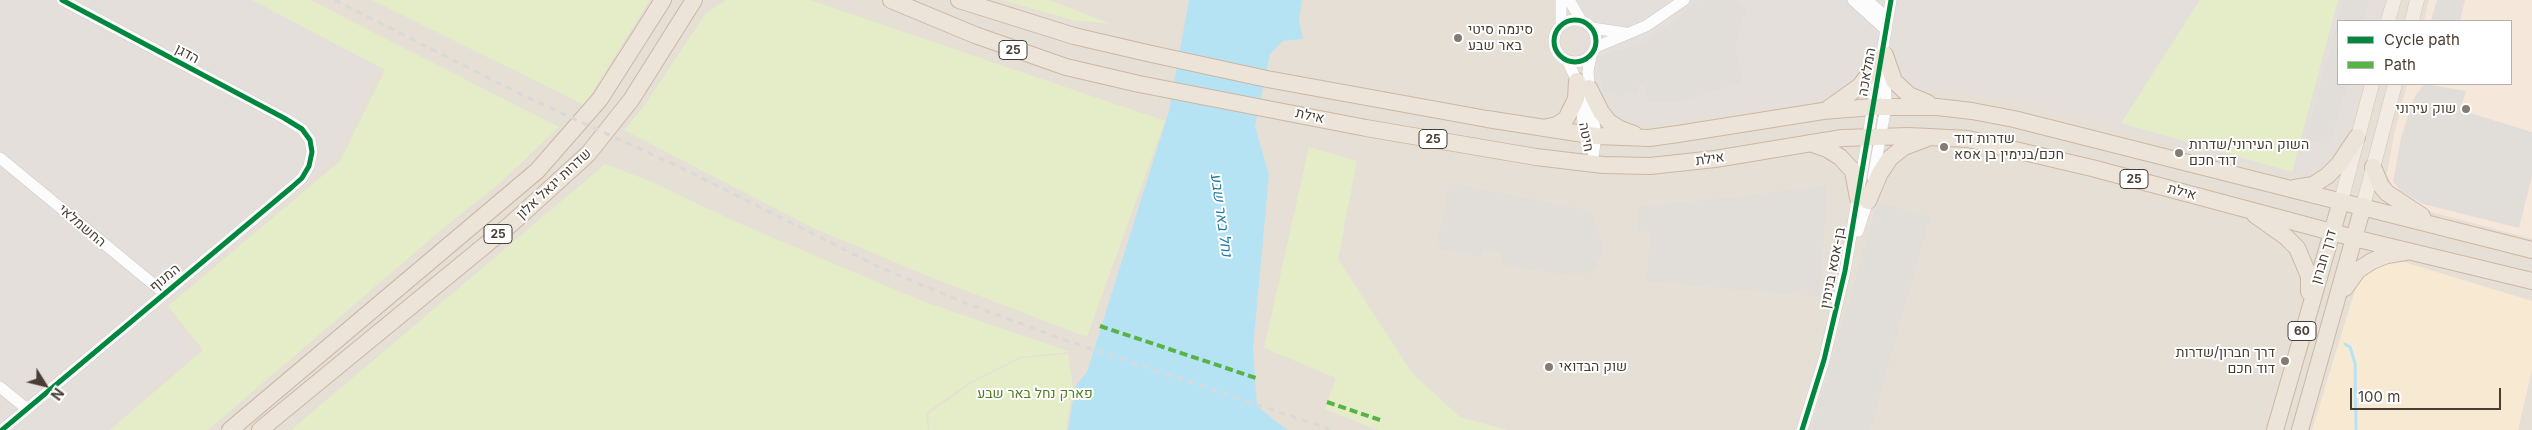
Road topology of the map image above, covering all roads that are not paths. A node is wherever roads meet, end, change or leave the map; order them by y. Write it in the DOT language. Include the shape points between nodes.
graph roads {
  1 [pos="62,0"];
  2 [pos="663,0"];
  3 [pos="694,0"];
  4 [pos="891,0"];
  5 [pos="959,0"];
  6 [pos="1561,0"];
  7 [pos="1570,0"];
  8 [pos="1684,0"];
  9 [pos="1853,0"];
  10 [pos="1866,0"];
  11 [pos="1891,0"];
  12 [pos="2394,0"];
  13 [pos="2418,0"];
  14 [pos="1581,20"];
  15 [pos="2388,20"];
  16 [pos="2412,20"];
  17 [pos="1561,25"];
  18 [pos="1592,28"];
  19 [pos="1627,34"];
  20 [pos="1885,41"];
  21 [pos="1594,52"];
  22 [pos="1568,62"];
  23 [pos="1583,84"];
  24 [pos="2372,85"];
  25 [pos="2395,85"];
  26 [pos="1879,107"];
  27 [pos="1937,107"];
  28 [pos="1823,111"];
  29 [pos="1541,128"];
  30 [pos="302,129"];
  31 [pos="1590,135"];
  32 [pos="1875,136"];
  33 [pos="1934,137"];
  34 [pos="2357,137"];
  35 [pos="1649,138"];
  36 [pos="1808,143"];
  37 [pos="0,158"];
  38 [pos="1592,164"];
  39 [pos="2373,167"];
  40 [pos="2276,186"];
  41 [pos="1863,199"];
  42 [pos="2341,201"];
  43 [pos="2363,206"];
  44 [pos="2247,209"];
  45 [pos="2439,226"];
  46 [pos="2332,232"];
  47 [pos="2354,238"];
  48 [pos="2414,250"];
  49 [pos="2532,250"];
  50 [pos="2532,281"];
  51 [pos="164,293"];
  52 [pos="2337,300"];
  53 [pos="2309,308"];
  54 [pos="0,387"];
  55 [pos="27,409"];
  56 [pos="2,430"];
  57 [pos="230,430"];
  58 [pos="260,430"];
  59 [pos="1802,430"];
  60 [pos="2274,430"];
  61 [pos="2300,430"];
  1 -- 30 [label="street, הדגן"];
  2 -- 57 [label="highway, שדרות יגאל אלון / 25" via="600,100 537,170"];
  3 -- 58 [label="highway, שדרות יגאל אלון / 25" via="631,100 588,154 511,224"];
  4 -- 38 [label="highway, אילת / 25" via="1036,58 1140,84 1366,128"];
  5 -- 29 [label="highway, אילת / 25" via="1065,34 1147,54"];
  6 -- 17 [label="street, חיטה"];
  7 -- 14 [label="street"];
  8 -- 19 [label="street" via="1646,26"];
  9 -- 20 [label="street"];
  10 -- 20 [label="street"];
  11 -- 20 [label="street, המלאכה"];
  12 -- 15 [label="main road"];
  13 -- 16 [label="main road"];
  14 -- 17 [label="street" via="1570,20"];
  14 -- 18 [label="street"];
  17 -- 22 [label="street, חיטה" via="1555,34 1554,46 1559,56"];
  18 -- 19 [label="street"];
  18 -- 21 [label="street, חיטה" via="1596,37"];
  19 -- 21 [label="street"];
  20 -- 26 [label="street, המלאכה"];
  20 -- 27 [label="highway" via="1891,75 1901,88"];
  20 -- 28 [label="highway" via="1871,73 1851,94"];
  21 -- 22 [label="street" via="1583,62"];
  21 -- 23 [label="street, חיטה"];
  22 -- 23 [label="street, חיטה"];
  23 -- 29 [label="highway" via="1566,119"];
  23 -- 31 [label="street, חיטה"];
  23 -- 35 [label="highway" via="1609,122"];
  24 -- 34 [label="main road, דרך חברון"];
  25 -- 39 [label="main road, דרך חברון"];
  26 -- 27 [label="highway, אילת / 25"];
  26 -- 28 [label="highway, אילת / 25"];
  26 -- 32 [label="street, בן-אסא בנימין"];
  27 -- 40 [label="highway, אילת / 25" via="2014,119"];
  28 -- 35 [label="highway, אילת / 25" via="1711,131"];
  29 -- 31 [label="highway, אילת / 25"];
  30 -- 51 [label="street, המנוף" via="310,140 312,152 302,178"];
  31 -- 35 [label="highway, אילת / 25"];
  31 -- 38 [label="street, חיטה"];
  32 -- 33 [label="highway, אילת / 25"];
  32 -- 36 [label="highway, אילת / 25"];
  32 -- 41 [label="street, בן-אסא בנימין"];
  33 -- 41 [label="highway" via="1917,141 1890,158"];
  33 -- 44 [label="highway, אילת / 25" via="1968,139 2008,147"];
  34 -- 40 [label="highway" via="2340,164 2313,185 2296,188"];
  34 -- 42 [label="main road, דרך חברון"];
  36 -- 38 [label="highway, אילת / 25" via="1650,166"];
  36 -- 41 [label="highway" via="1840,157 1853,171"];
  37 -- 51 [label="street, החשמלאי"];
  39 -- 43 [label="main road, דרך חברון"];
  39 -- 45 [label="highway" via="2387,193"];
  40 -- 42 [label="highway, אילת / 25"];
  41 -- 59 [label="street, בן-אסא בנימין" via="1824,360"];
  42 -- 43 [label="highway, אילת / 25"];
  42 -- 46 [label="highway, דרך חברון / 60"];
  43 -- 45 [label="highway, אילת / 25"];
  43 -- 47 [label="highway, דרך חברון / 60"];
  44 -- 46 [label="highway, אילת / 25"];
  44 -- 53 [label="highway" via="2297,248 2309,276"];
  45 -- 49 [label="highway, אילת / 25"];
  46 -- 47 [label="highway, אילת / 25"];
  46 -- 53 [label="highway, דרך חברון / 60"];
  47 -- 48 [label="highway, אילת / 25"];
  47 -- 52 [label="highway, דרך חברון / 60"];
  48 -- 50 [label="highway, אילת / 25"];
  48 -- 52 [label="highway" via="2388,254 2372,261 2350,280"];
  51 -- 55 [label="street, המנוף"];
  52 -- 61 [label="highway, דרך חברון / 60"];
  53 -- 60 [label="highway, דרך חברון / 60"];
  54 -- 55 [label="street"];
  55 -- 56 [label="street, המנוף"];
}
